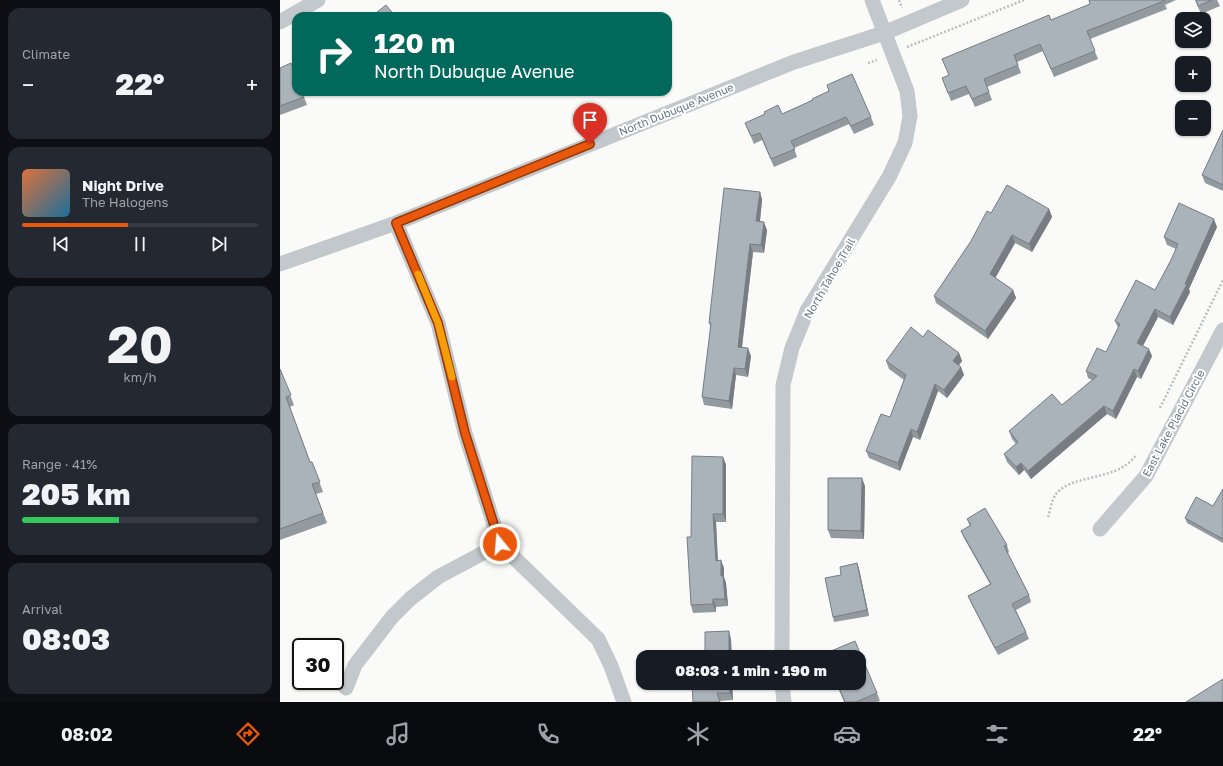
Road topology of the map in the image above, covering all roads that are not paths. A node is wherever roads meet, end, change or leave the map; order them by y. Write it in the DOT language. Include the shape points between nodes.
graph roads {
  1 [pos="318,0"];
  2 [pos="872,0"];
  3 [pos="962,0"];
  4 [pos="297,12"];
  5 [pos="292,15"];
  6 [pos="280,22"];
  7 [pos="884,33"];
  8 [pos="396,223"];
  9 [pos="280,264"];
  10 [pos="1222,334"];
  11 [pos="1100,529"];
  12 [pos="500,544"];
  13 [pos="782,650"];
  14 [pos="346,688"];
  15 [pos="783,690"];
  16 [pos="624,702"];
  17 [pos="784,702"];
  1 -- 4 [label="street"];
  2 -- 7 [label="street, North Tahoe Trail"];
  3 -- 7 [label="street, North Dubuque Avenue"];
  5 -- 6 [label="street"];
  7 -- 8 [label="street, North Dubuque Avenue" via="794,62"];
  7 -- 13 [label="street, North Tahoe Trail" via="907,91 910,116 905,143 889,177 807,311 792,348 783,385"];
  8 -- 9 [label="street, North Dubuque Avenue"];
  8 -- 12 [label="street" via="438,323 465,433"];
  10 -- 11 [label="street, East Lake Placid Circle" via="1146,476"];
  12 -- 14 [label="street" via="438,577 410,599 392,617 355,665"];
  12 -- 16 [label="street" via="598,638"];
  15 -- 17 [label="street"];
}
